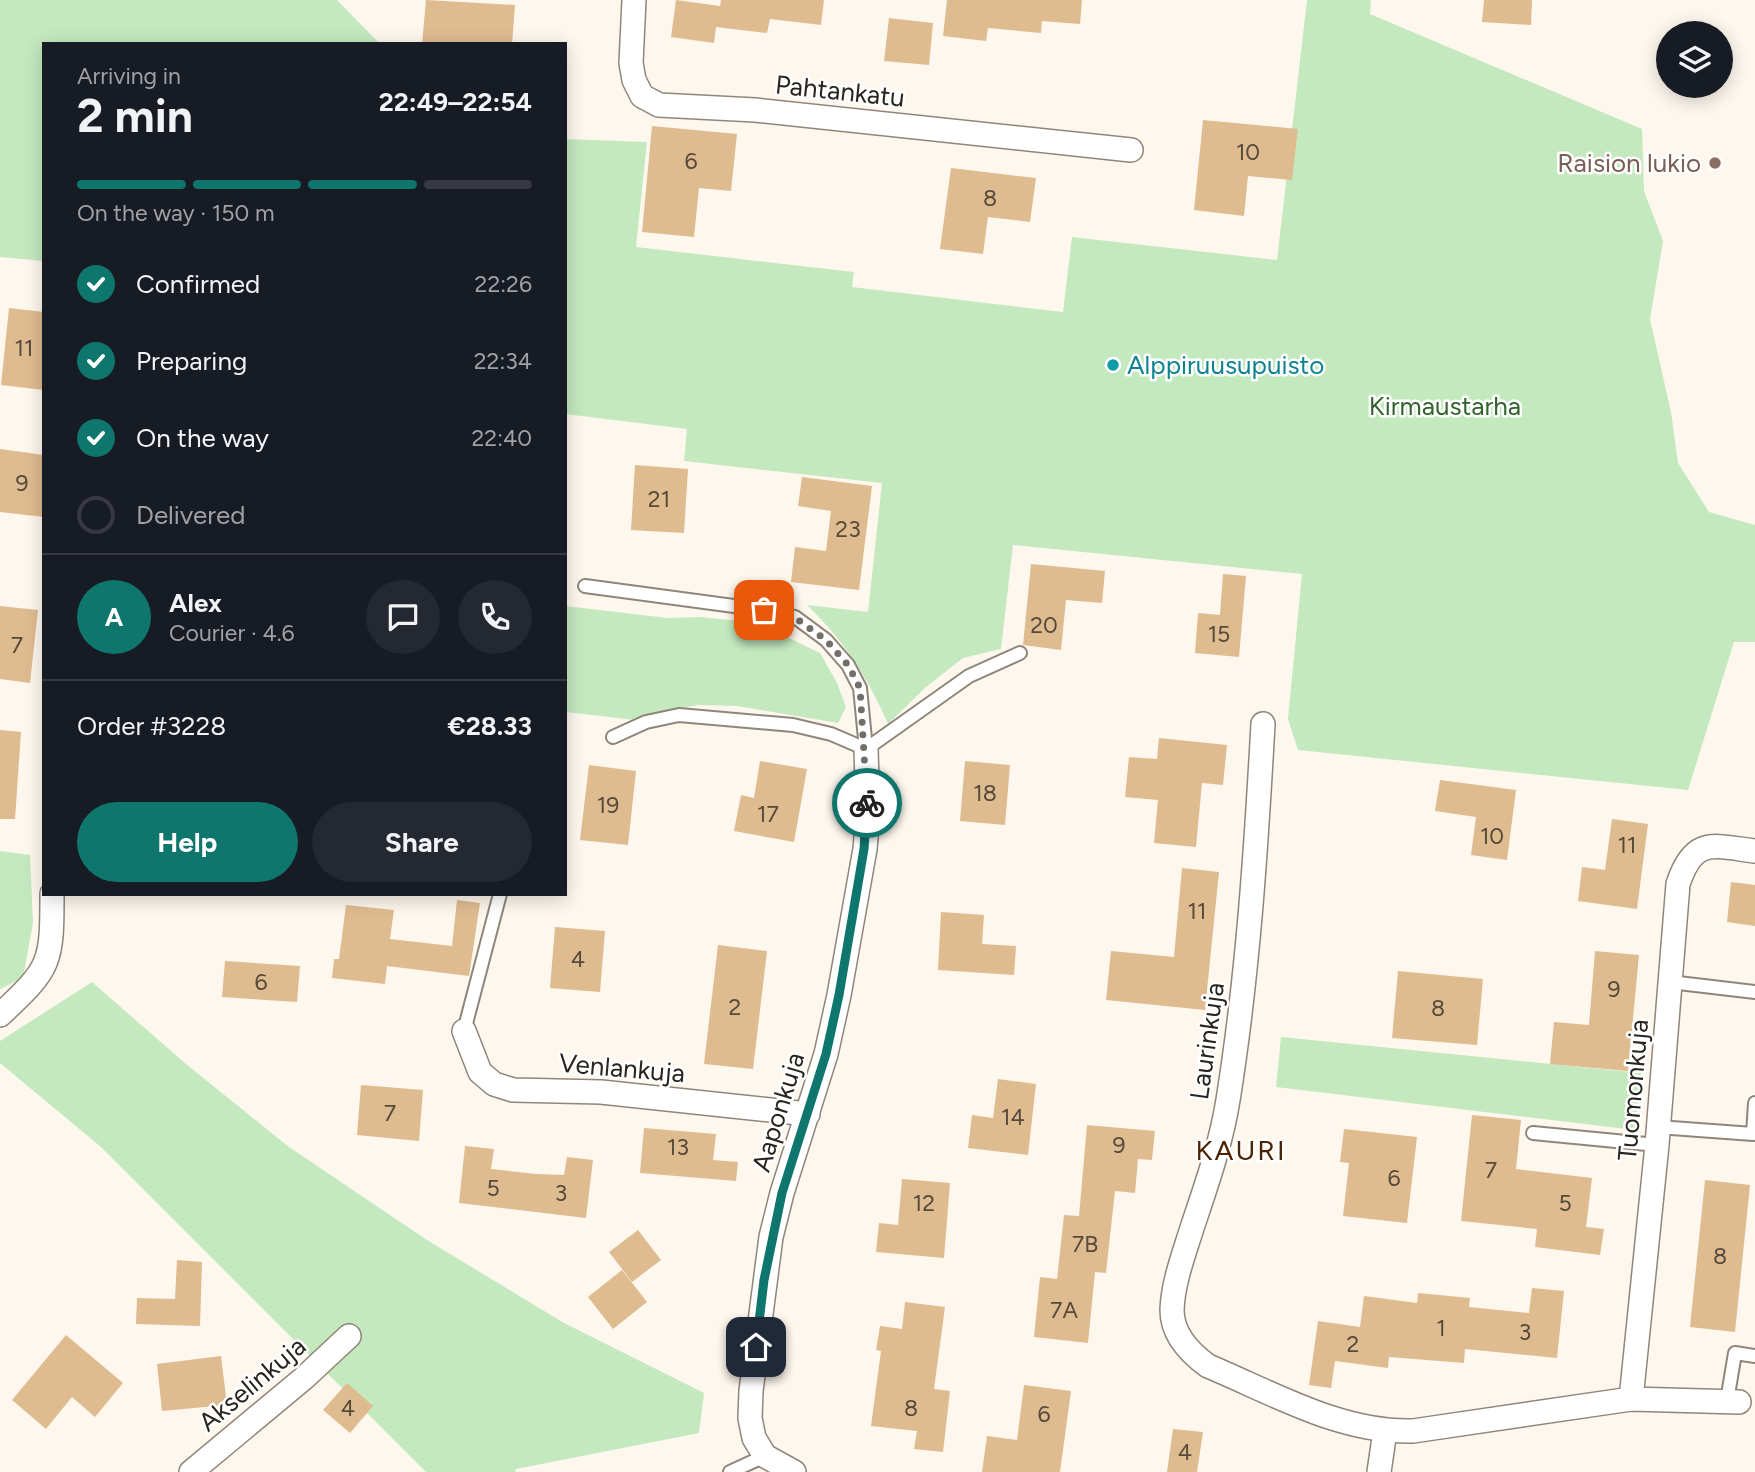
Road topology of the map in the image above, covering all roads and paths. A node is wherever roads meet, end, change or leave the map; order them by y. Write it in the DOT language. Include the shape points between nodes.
graph roads {
  1 [pos="634,0"];
  2 [pos="1131,150"];
  3 [pos="585,586"];
  4 [pos="1020,653"];
  5 [pos="1263,724"];
  6 [pos="613,737"];
  7 [pos="866,749"];
  8 [pos="1755,851"];
  9 [pos="52,896"];
  10 [pos="499,896"];
  11 [pos="1670,982"];
  12 [pos="1755,992"];
  13 [pos="0,1015"];
  14 [pos="464,1031"];
  15 [pos="1755,1103"];
  16 [pos="808,1114"];
  17 [pos="1533,1133"];
  18 [pos="1658,1136"];
  19 [pos="349,1336"];
  20 [pos="1755,1356"];
  21 [pos="1631,1399"];
  22 [pos="1733,1402"];
  23 [pos="1385,1432"];
  24 [pos="765,1456"];
  25 [pos="191,1472"];
  26 [pos="730,1472"];
  27 [pos="793,1472"];
  28 [pos="1379,1472"];
  1 -- 2 [label="street, Pahtankatu" via="634,80 642,96 659,105 755,110"];
  3 -- 7 [label="lane" via="794,617 826,640 848,665 860,688"];
  4 -- 7 [label="lane" via="970,676"];
  5 -- 23 [label="street, Laurinkuja" via="1255,864 1228,1100 1183,1257 1172,1313 1179,1336 1208,1366 1332,1418"];
  6 -- 7 [label="lane" via="646,722 679,715 793,726 831,734"];
  7 -- 16 [label="street, Aaponkuja" via="864,849 839,995"];
  8 -- 11 [label="street, Tuomonkuja" via="1713,846 1689,857 1678,884"];
  9 -- 13 [label="street" via="48,961 28,989"];
  10 -- 14 [label="lane"];
  11 -- 12 [label="lane"];
  11 -- 18 [label="street, Tuomonkuja"];
  14 -- 16 [label="street, Venlankuja" via="480,1072 513,1090 601,1092"];
  15 -- 18 [label="lane" via="1753,1134"];
  16 -- 24 [label="street, Aaponkuja" via="782,1193 764,1280 750,1418 754,1438"];
  17 -- 18 [label="lane"];
  18 -- 21 [label="street, Tuomonkuja"];
  19 -- 25 [label="street, Akselinkuja"];
  20 -- 22 [label="lane" via="1735,1353"];
  21 -- 22 [label="street, Laurinkuja"];
  21 -- 23 [label="street, Laurinkuja"];
  23 -- 28 [label="street"];
  24 -- 26 [label="lane"];
  24 -- 27 [label="street"];
}
